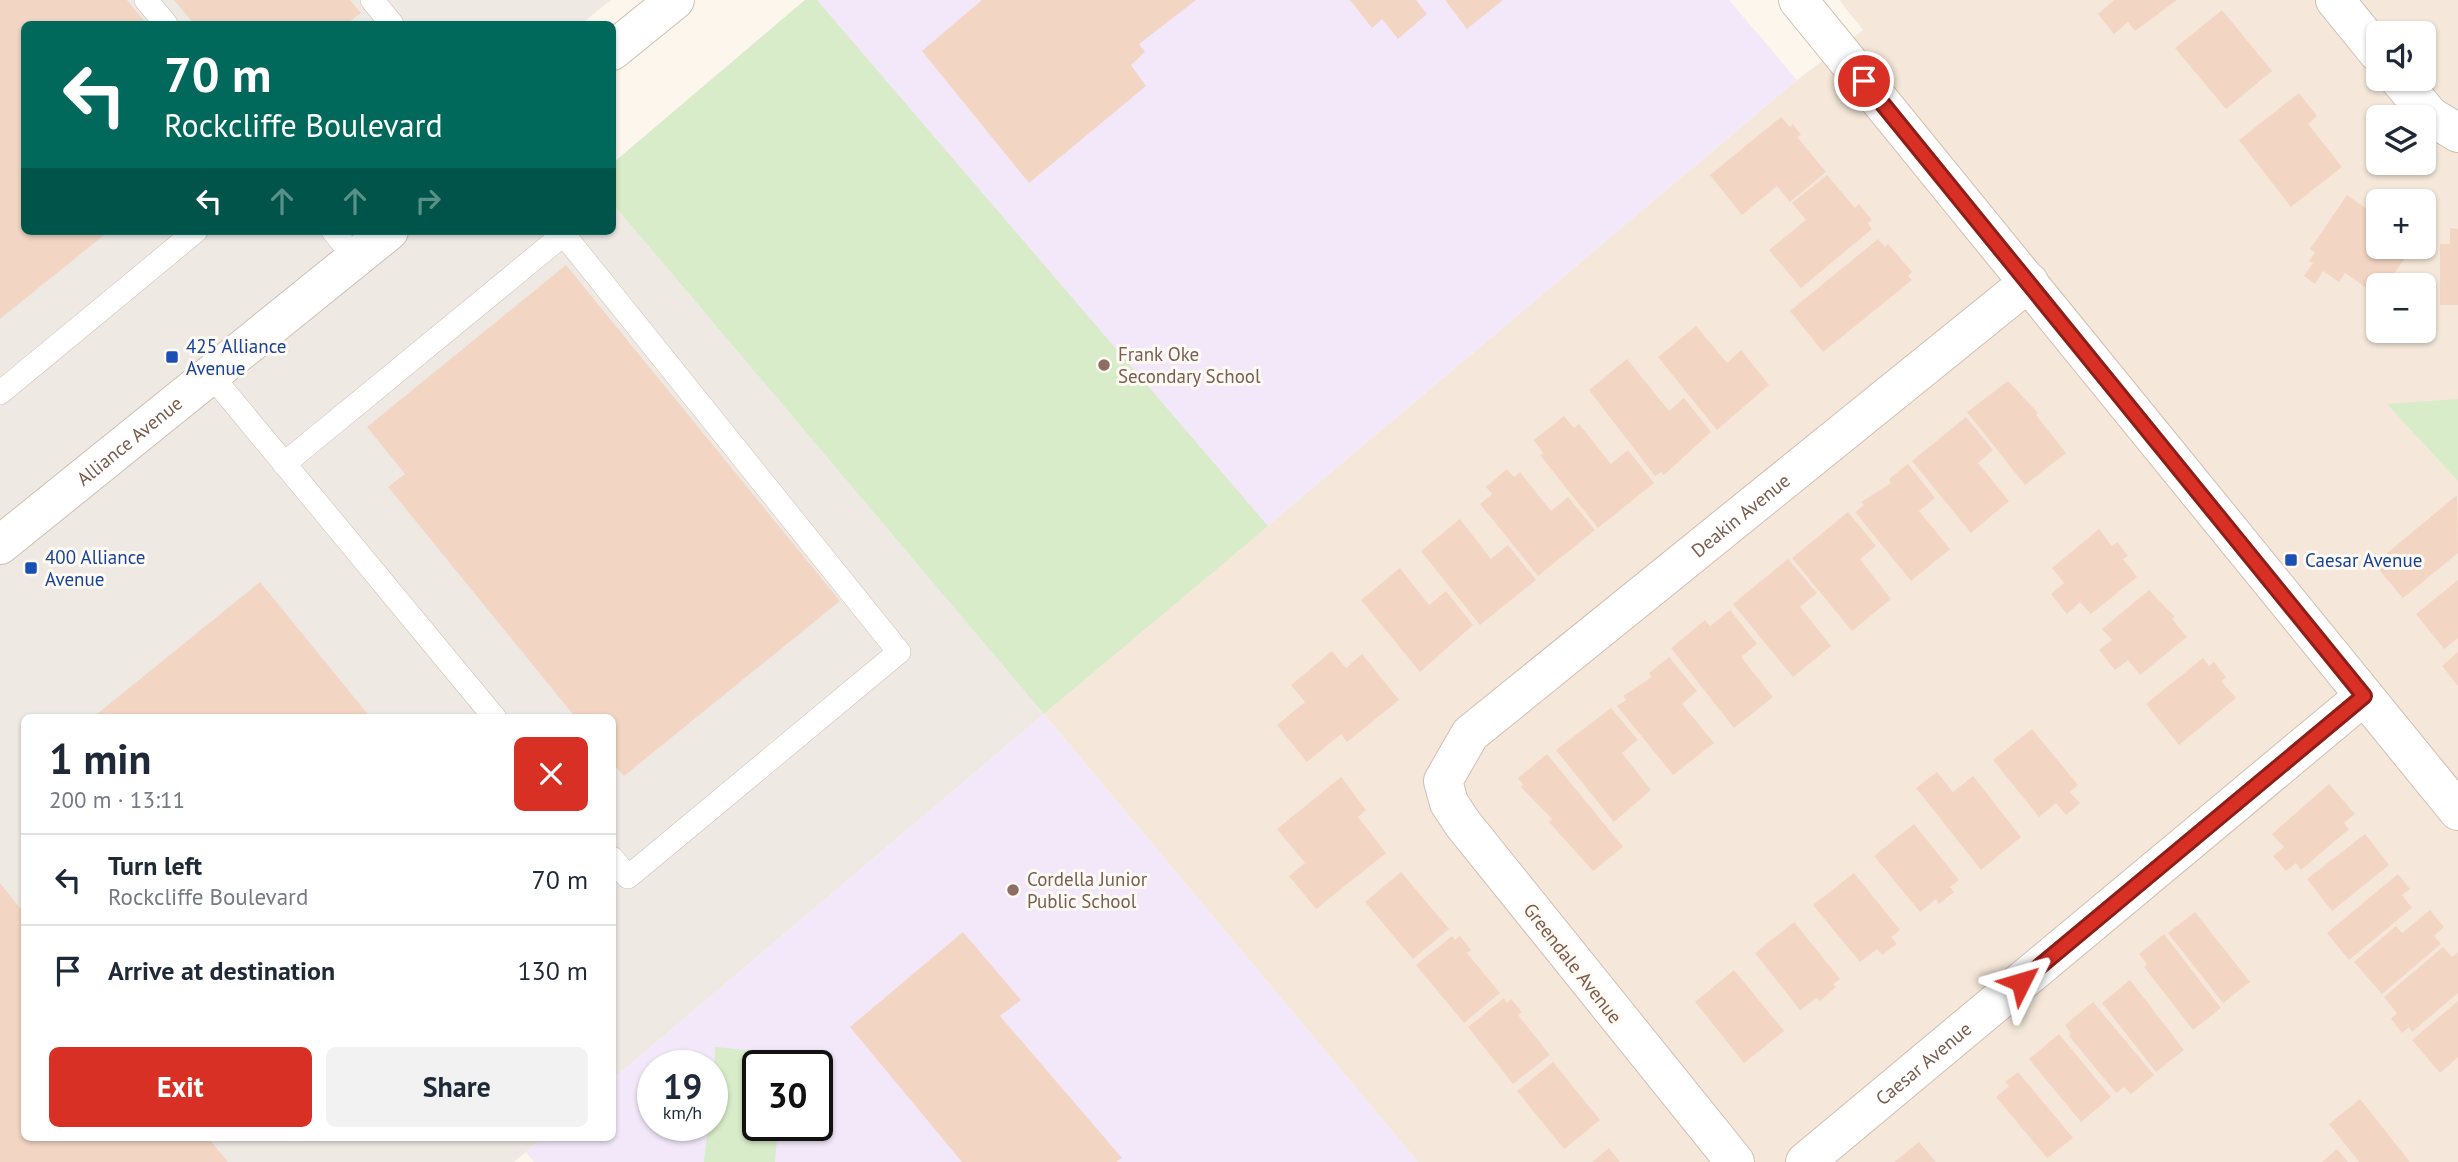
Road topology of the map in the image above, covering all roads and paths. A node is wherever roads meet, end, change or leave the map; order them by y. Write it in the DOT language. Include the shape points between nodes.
graph roads {
  1 [pos="146,0"];
  2 [pos="372,0"];
  3 [pos="675,0"];
  4 [pos="1798,0"];
  5 [pos="2335,0"];
  6 [pos="164,21"];
  7 [pos="390,21"];
  8 [pos="2366,38"];
  9 [pos="616,48"];
  10 [pos="2409,91"];
  11 [pos="2458,133"];
  12 [pos="191,235"];
  13 [pos="376,235"];
  14 [pos="558,235"];
  15 [pos="564,235"];
  16 [pos="344,245"];
  17 [pos="2029,282"];
  18 [pos="211,375"];
  19 [pos="0,393"];
  20 [pos="284,464"];
  21 [pos="0,545"];
  22 [pos="2364,696"];
  23 [pos="492,714"];
  24 [pos="1456,752"];
  25 [pos="2458,811"];
  26 [pos="616,863"];
  27 [pos="1735,1162"];
  28 [pos="1805,1162"];
  1 -- 6 [label="lane"];
  2 -- 7 [label="lane"];
  3 -- 9 [label="street"];
  4 -- 17 [label="street"];
  5 -- 8 [label="street"];
  10 -- 11 [label="street" via="2430,116"];
  12 -- 19 [label="lane"];
  13 -- 16 [label="street, Alliance Avenue"];
  14 -- 20 [label="lane"];
  15 -- 26 [label="lane" via="899,652 628,877"];
  16 -- 18 [label="street, Alliance Avenue"];
  17 -- 22 [label="street"];
  17 -- 24 [label="street, Deakin Avenue" via="1470,734"];
  18 -- 20 [label="lane"];
  18 -- 21 [label="street, Alliance Avenue"];
  20 -- 23 [label="lane"];
  22 -- 25 [label="street"];
  22 -- 28 [label="street, Caesar Avenue"];
  24 -- 27 [label="street, Greendale Avenue" via="1443,781 1449,803"];
}
